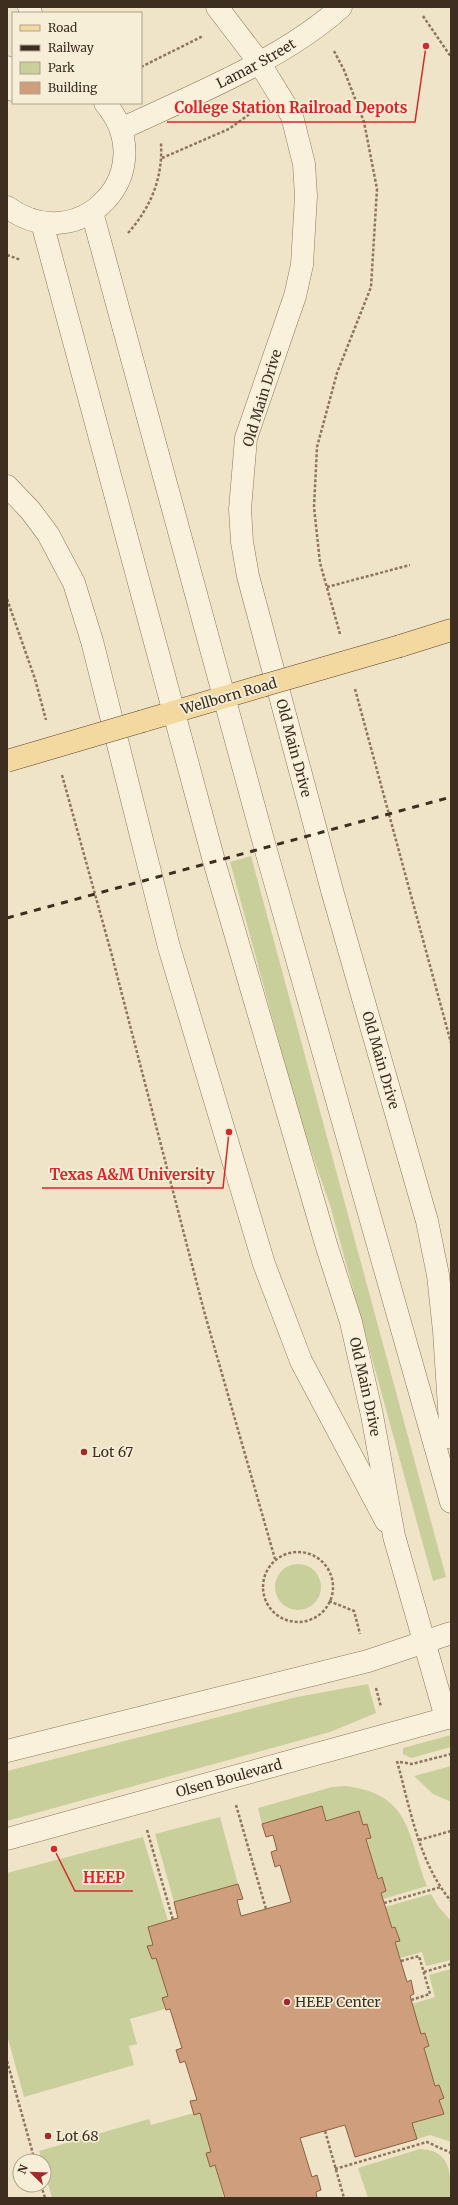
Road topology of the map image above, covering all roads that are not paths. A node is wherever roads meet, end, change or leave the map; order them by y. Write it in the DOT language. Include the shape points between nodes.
graph roads {
  1 [pos="217,7"];
  2 [pos="341,7"];
  3 [pos="259,62"];
  4 [pos="7,66"];
  5 [pos="12,86"];
  6 [pos="106,104"];
  7 [pos="121,129"];
  8 [pos="7,207"];
  9 [pos="92,212"];
  10 [pos="42,223"];
  11 [pos="7,486"];
  12 [pos="451,630"];
  13 [pos="226,696"];
  14 [pos="175,712"];
  15 [pos="7,761"];
  16 [pos="451,1438"];
  17 [pos="451,1502"];
  18 [pos="394,1536"];
  19 [pos="451,1633"];
  20 [pos="424,1642"];
  21 [pos="449,1717"];
  22 [pos="7,1751"];
  23 [pos="7,1839"];
  1 -- 3 [label="street, Old Main Drive"];
  2 -- 3 [label="street, Lamar Street" via="316,28"];
  3 -- 7 [label="street, Lamar Street"];
  3 -- 16 [label="street, Old Main Drive" via="292,116 299,140 306,196 305,237 295,296 246,438 240,509 242,542 258,614 333,894 427,1221 438,1275"];
  4 -- 5 [label="street"];
  6 -- 7 [label="street" via="114,113"];
  7 -- 9 [label="street" via="124,163 119,180 110,195"];
  8 -- 10 [label="street" via="19,215"];
  9 -- 10 [label="street" via="68,222"];
  9 -- 13 [label="street"];
  10 -- 14 [label="street, Old Main Drive"];
  11 -- 18 [label="street, Old Main Drive" via="48,534 74,583 92,641 168,947 276,1298 316,1394"];
  12 -- 13 [label="main road, Wellborn Road, bridge"];
  13 -- 14 [label="main road, Wellborn Road"];
  13 -- 17 [label="street" via="265,847"];
  14 -- 15 [label="main road, Wellborn Road, bridge"];
  14 -- 18 [label="street, Old Main Drive" via="218,876 351,1322 372,1415"];
  18 -- 20 [label="street, Old Main Drive"];
  19 -- 20 [label="street"];
  20 -- 21 [label="street, Old Main Drive"];
  20 -- 22 [label="street" via="368,1660"];
  21 -- 23 [label="street, Olsen Boulevard"];
}
